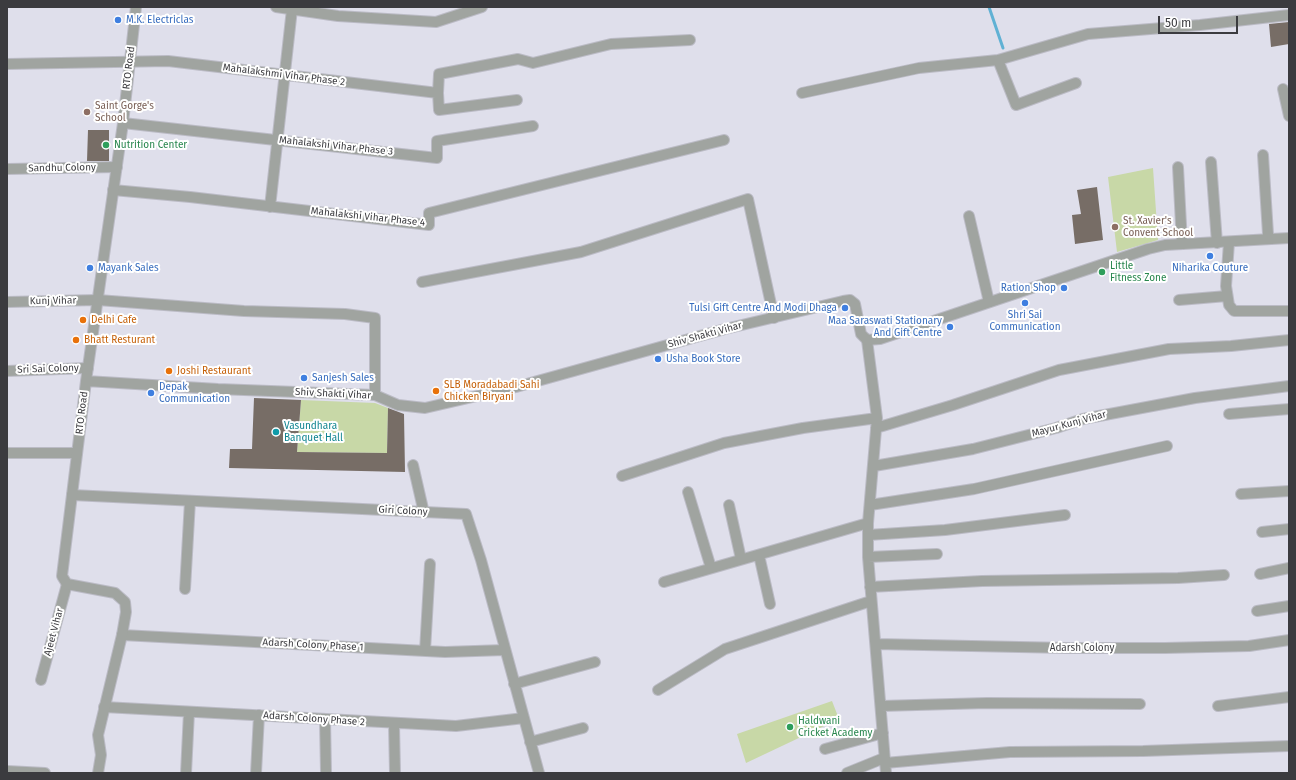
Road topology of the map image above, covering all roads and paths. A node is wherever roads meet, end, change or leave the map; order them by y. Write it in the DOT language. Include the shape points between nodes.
graph roads {
  1 [pos="136,7"];
  2 [pos="278,7"];
  3 [pos="482,7"];
  4 [pos="292,9"];
  5 [pos="1289,15"];
  6 [pos="690,40"];
  7 [pos="998,60"];
  8 [pos="130,61"];
  9 [pos="7,64"];
  10 [pos="284,76"];
  11 [pos="1076,83"];
  12 [pos="1283,89"];
  13 [pos="802,92"];
  14 [pos="438,93"];
  15 [pos="517,100"];
  16 [pos="1289,116"];
  17 [pos="122,123"];
  18 [pos="533,126"];
  19 [pos="276,140"];
  20 [pos="724,140"];
  21 [pos="1263,155"];
  22 [pos="1211,162"];
  23 [pos="117,166"];
  24 [pos="1178,167"];
  25 [pos="7,169"];
  26 [pos="113,190"];
  27 [pos="270,207"];
  28 [pos="969,216"];
  29 [pos="1289,238"];
  30 [pos="1270,239"];
  31 [pos="1229,242"];
  32 [pos="1217,243"];
  33 [pos="1182,244"];
  34 [pos="422,282"];
  35 [pos="1227,296"];
  36 [pos="98,300"];
  37 [pos="1178,300"];
  38 [pos="7,302"];
  39 [pos="989,302"];
  40 [pos="1289,311"];
  41 [pos="774,318"];
  42 [pos="867,340"];
  43 [pos="1289,340"];
  44 [pos="88,368"];
  45 [pos="7,371"];
  46 [pos="86,381"];
  47 [pos="1289,386"];
  48 [pos="375,395"];
  49 [pos="1289,408"];
  50 [pos="1229,414"];
  51 [pos="877,423"];
  52 [pos="1167,446"];
  53 [pos="7,453"];
  54 [pos="77,453"];
  55 [pos="413,465"];
  56 [pos="874,466"];
  57 [pos="622,476"];
  58 [pos="1289,491"];
  59 [pos="688,492"];
  60 [pos="1241,494"];
  61 [pos="72,495"];
  62 [pos="190,501"];
  63 [pos="730,505"];
  64 [pos="870,505"];
  65 [pos="424,512"];
  66 [pos="1065,515"];
  67 [pos="868,523"];
  68 [pos="1289,529"];
  69 [pos="1262,532"];
  70 [pos="868,535"];
  71 [pos="937,554"];
  72 [pos="759,555"];
  73 [pos="868,557"];
  74 [pos="741,559"];
  75 [pos="430,564"];
  76 [pos="711,568"];
  77 [pos="1289,568"];
  78 [pos="1260,574"];
  79 [pos="1224,575"];
  80 [pos="664,582"];
  81 [pos="67,584"];
  82 [pos="870,587"];
  83 [pos="185,589"];
  84 [pos="871,601"];
  85 [pos="770,604"];
  86 [pos="1289,606"];
  87 [pos="1257,611"];
  88 [pos="122,635"];
  89 [pos="1289,640"];
  90 [pos="876,644"];
  91 [pos="505,650"];
  92 [pos="425,651"];
  93 [pos="595,662"];
  94 [pos="41,680"];
  95 [pos="514,684"];
  96 [pos="658,690"];
  97 [pos="1289,697"];
  98 [pos="1140,704"];
  99 [pos="881,706"];
  100 [pos="1218,706"];
  101 [pos="104,707"];
  102 [pos="190,712"];
  103 [pos="259,715"];
  104 [pos="524,718"];
  105 [pos="325,719"];
  106 [pos="394,724"];
  107 [pos="583,728"];
  108 [pos="883,733"];
  109 [pos="530,742"];
  110 [pos="1289,746"];
  111 [pos="825,749"];
  112 [pos="885,765"];
  113 [pos="7,772"];
  114 [pos="45,773"];
  115 [pos="98,773"];
  116 [pos="186,773"];
  117 [pos="256,773"];
  118 [pos="326,773"];
  119 [pos="395,773"];
  120 [pos="539,773"];
  121 [pos="847,773"];
  1 -- 8 [label="street, RTO Road"];
  2 -- 4 [label="street"];
  3 -- 4 [label="street" via="436,22 338,16"];
  4 -- 10 [label="street"];
  5 -- 7 [label="street" via="1088,34"];
  6 -- 14 [label="street" via="611,44 533,63 518,59 439,74"];
  7 -- 11 [label="street" via="1016,105"];
  7 -- 13 [label="street" via="919,68"];
  8 -- 9 [label="street, Mahalakshmi Vihar Phase 2"];
  8 -- 10 [label="street, Mahalakshmi Vihar Phase 2" via="168,61"];
  8 -- 17 [label="street, RTO Road"];
  10 -- 14 [label="street, Mahalakshmi Vihar Phase 2"];
  10 -- 19 [label="street"];
  12 -- 16 [label="street"];
  14 -- 15 [label="street" via="439,110"];
  17 -- 19 [label="street, Mahalakshi Vihar Phase 3"];
  17 -- 23 [label="street, RTO Road"];
  18 -- 19 [label="street, Mahalakshi Vihar Phase 3" via="437,141 437,158"];
  19 -- 27 [label="street"];
  20 -- 27 [label="street, Mahalakshi Vihar Phase 4" via="429,213 429,225"];
  21 -- 30 [label="street"];
  22 -- 32 [label="street"];
  23 -- 25 [label="street, Sandhu Colony"];
  23 -- 26 [label="street, RTO Road"];
  24 -- 33 [label="street"];
  26 -- 27 [label="street, Mahalakshi Vihar Phase 4"];
  26 -- 36 [label="street, RTO Road"];
  28 -- 39 [label="street"];
  29 -- 30 [label="street"];
  30 -- 31 [label="street"];
  31 -- 32 [label="street"];
  31 -- 35 [label="street"];
  32 -- 33 [label="street"];
  33 -- 39 [label="street" via="1148,249"];
  34 -- 41 [label="street" via="581,252 748,199"];
  35 -- 37 [label="street"];
  35 -- 40 [label="street" via="1234,311"];
  36 -- 38 [label="street, Kunj Vihar"];
  36 -- 44 [label="street, RTO Road"];
  36 -- 48 [label="street, Kunj Vihar" via="244,311 344,314 374,318"];
  39 -- 42 [label="street" via="880,339"];
  41 -- 42 [label="street, Shiv Shakti Vihar" via="850,300 855,304 861,334"];
  41 -- 48 [label="street, Shiv Shakti Vihar" via="725,329 516,387 425,408 398,405"];
  42 -- 51 [label="street"];
  43 -- 51 [label="street" via="1169,349 1059,370 953,405"];
  44 -- 45 [label="street, Sri Sai Colony"];
  44 -- 46 [label="street, RTO Road"];
  46 -- 48 [label="street, Shiv Shakti Vihar"];
  46 -- 54 [label="street, RTO Road"];
  47 -- 56 [label="street, Mayur Kunj Vihar" via="1195,398 1083,419 973,449"];
  49 -- 50 [label="street"];
  51 -- 56 [label="street"];
  51 -- 57 [label="street" via="803,428 724,443"];
  52 -- 64 [label="street" via="974,489"];
  53 -- 54 [label="street"];
  54 -- 61 [label="street, RTO Road"];
  55 -- 65 [label="street"];
  56 -- 64 [label="street"];
  58 -- 60 [label="street"];
  59 -- 76 [label="street"];
  61 -- 62 [label="street, Giri Colony"];
  61 -- 81 [label="street, RTO Road" via="62,576"];
  62 -- 65 [label="street, Giri Colony"];
  62 -- 83 [label="street"];
  63 -- 74 [label="street"];
  64 -- 67 [label="street"];
  65 -- 91 [label="street, Giri Colony" via="466,514"];
  66 -- 70 [label="street" via="945,530"];
  67 -- 70 [label="street"];
  67 -- 72 [label="street"];
  68 -- 69 [label="street"];
  70 -- 73 [label="street"];
  71 -- 73 [label="street"];
  72 -- 74 [label="street"];
  72 -- 85 [label="street"];
  73 -- 82 [label="street"];
  74 -- 76 [label="street"];
  75 -- 92 [label="street"];
  76 -- 80 [label="street"];
  77 -- 78 [label="street"];
  79 -- 82 [label="street" via="1163,579 982,581"];
  81 -- 88 [label="street" via="115,593 125,602"];
  81 -- 94 [label="street, Ajeet Vihar"];
  82 -- 84 [label="street"];
  84 -- 90 [label="street"];
  84 -- 96 [label="street" via="725,649"];
  86 -- 87 [label="street"];
  88 -- 92 [label="street, Adarsh Colony Phase 1"];
  88 -- 101 [label="street"];
  89 -- 90 [label="street, Adarsh Colony" via="1249,646 1165,648"];
  90 -- 99 [label="street"];
  91 -- 92 [label="street, Adarsh Colony Phase 1"];
  91 -- 95 [label="street, Giri Colony"];
  93 -- 95 [label="street"];
  95 -- 104 [label="street, Giri Colony"];
  97 -- 100 [label="street"];
  98 -- 99 [label="street" via="987,703"];
  99 -- 108 [label="street"];
  101 -- 102 [label="street, Adarsh Colony Phase 2"];
  101 -- 115 [label="street" via="98,735 101,754"];
  102 -- 103 [label="street, Adarsh Colony Phase 2"];
  102 -- 116 [label="street"];
  103 -- 105 [label="street, Adarsh Colony Phase 2"];
  103 -- 117 [label="street"];
  104 -- 106 [label="street, Adarsh Colony Phase 2" via="456,726"];
  104 -- 109 [label="street, Giri Colony"];
  105 -- 106 [label="street, Adarsh Colony Phase 2"];
  105 -- 118 [label="street"];
  106 -- 119 [label="street"];
  107 -- 109 [label="street"];
  108 -- 111 [label="street"];
  108 -- 112 [label="street"];
  109 -- 120 [label="street, Giri Colony"];
  110 -- 112 [label="street" via="1010,752"];
  112 -- 121 [label="street"];
  113 -- 114 [label="street"];
}
